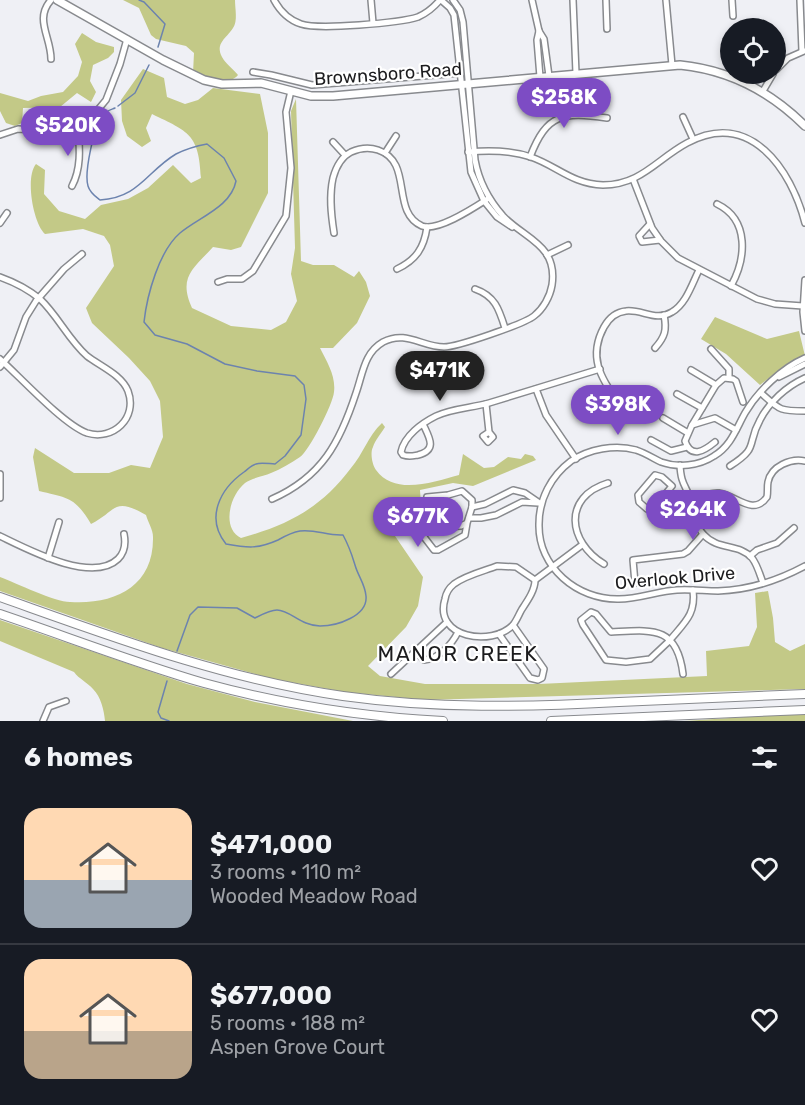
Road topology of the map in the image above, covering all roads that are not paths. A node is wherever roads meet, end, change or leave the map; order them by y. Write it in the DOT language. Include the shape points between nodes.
graph roads {
  1 [pos="51,0"];
  2 [pos="57,0"];
  3 [pos="274,0"];
  4 [pos="371,0"];
  5 [pos="440,0"];
  6 [pos="453,0"];
  7 [pos="532,0"];
  8 [pos="573,0"];
  9 [pos="606,0"];
  10 [pos="666,0"];
  11 [pos="732,0"];
  12 [pos="800,0"];
  13 [pos="461,12"];
  14 [pos="454,15"];
  15 [pos="733,16"];
  16 [pos="373,23"];
  17 [pos="607,29"];
  18 [pos="539,31"];
  19 [pos="127,39"];
  20 [pos="803,51"];
  21 [pos="466,52"];
  22 [pos="458,53"];
  23 [pos="51,59"];
  24 [pos="786,60"];
  25 [pos="672,64"];
  26 [pos="253,72"];
  27 [pos="459,73"];
  28 [pos="468,73"];
  29 [pos="576,73"];
  30 [pos="540,76"];
  31 [pos="549,76"];
  32 [pos="469,83"];
  33 [pos="460,84"];
  34 [pos="767,84"];
  35 [pos="291,91"];
  36 [pos="763,91"];
  37 [pos="683,117"];
  38 [pos="607,118"];
  39 [pos="805,126"];
  40 [pos="78,131"];
  41 [pos="0,135"];
  42 [pos="396,136"];
  43 [pos="693,140"];
  44 [pos="333,142"];
  45 [pos="471,152"];
  46 [pos="385,153"];
  47 [pos="345,156"];
  48 [pos="530,157"];
  49 [pos="633,179"];
  50 [pos="72,186"];
  51 [pos="486,200"];
  52 [pos="717,204"];
  53 [pos="7,213"];
  54 [pos="0,223"];
  55 [pos="805,223"];
  56 [pos="650,224"];
  57 [pos="427,227"];
  58 [pos="334,233"];
  59 [pos="660,240"];
  60 [pos="568,245"];
  61 [pos="82,254"];
  62 [pos="547,255"];
  63 [pos="397,269"];
  64 [pos="699,270"];
  65 [pos="0,277"];
  66 [pos="805,280"];
  67 [pos="218,282"];
  68 [pos="730,286"];
  69 [pos="475,289"];
  70 [pos="38,298"];
  71 [pos="803,306"];
  72 [pos="664,315"];
  73 [pos="505,328"];
  74 [pos="805,331"];
  75 [pos="655,348"];
  76 [pos="711,349"];
  77 [pos="805,358"];
  78 [pos="1,363"];
  79 [pos="805,364"];
  80 [pos="600,369"];
  81 [pos="691,370"];
  82 [pos="777,377"];
  83 [pos="729,378"];
  84 [pos="805,378"];
  85 [pos="716,385"];
  86 [pos="536,388"];
  87 [pos="761,393"];
  88 [pos="677,394"];
  89 [pos="743,402"];
  90 [pos="772,403"];
  91 [pos="486,404"];
  92 [pos="619,404"];
  93 [pos="702,408"];
  94 [pos="805,412"];
  95 [pos="663,417"];
  96 [pos="423,424"];
  97 [pos="692,426"];
  98 [pos="736,430"];
  99 [pos="489,432"];
  100 [pos="688,433"];
  101 [pos="651,440"];
  102 [pos="715,442"];
  103 [pos="687,447"];
  104 [pos="576,459"];
  105 [pos="805,461"];
  106 [pos="680,465"];
  107 [pos="730,466"];
  108 [pos="0,474"];
  109 [pos="681,482"];
  110 [pos="608,483"];
  111 [pos="672,486"];
  112 [pos="523,493"];
  113 [pos="427,497"];
  114 [pos="0,498"];
  115 [pos="272,499"];
  116 [pos="691,500"];
  117 [pos="522,502"];
  118 [pos="540,503"];
  119 [pos="472,507"];
  120 [pos="468,520"];
  121 [pos="59,522"];
  122 [pos="794,528"];
  123 [pos="124,534"];
  124 [pos="703,534"];
  125 [pos="0,536"];
  126 [pos="582,545"];
  127 [pos="750,556"];
  128 [pos="48,558"];
  129 [pos="604,564"];
  130 [pos="805,566"];
  131 [pos="553,567"];
  132 [pos="535,580"];
  133 [pos="763,583"];
  134 [pos="635,584"];
  135 [pos="693,590"];
  136 [pos="0,597"];
  137 [pos="0,614"];
  138 [pos="447,622"];
  139 [pos="513,625"];
  140 [pos="458,632"];
  141 [pos="499,634"];
  142 [pos="670,640"];
  143 [pos="415,651"];
  144 [pos="391,674"];
  145 [pos="683,674"];
  146 [pos="803,694"];
  147 [pos="66,701"];
  148 [pos="801,710"];
  149 [pos="43,721"];
  150 [pos="442,721"];
  151 [pos="551,721"];
  1 -- 23 [label="street" via="43,16"];
  2 -- 19 [label="main road, Brownsboro Road"];
  3 -- 16 [label="street" via="288,18 312,27"];
  4 -- 16 [label="street"];
  5 -- 14 [label="street"];
  5 -- 16 [label="street" via="417,17"];
  6 -- 13 [label="street"];
  7 -- 18 [label="street"];
  8 -- 29 [label="street"];
  9 -- 17 [label="street"];
  10 -- 25 [label="street"];
  11 -- 15 [label="street"];
  12 -- 20 [label="street"];
  13 -- 14 [label="street"];
  13 -- 21 [label="street"];
  14 -- 22 [label="street"];
  18 -- 30 [label="street"];
  18 -- 31 [label="street" via="544,39"];
  19 -- 35 [label="main road, Brownsboro Road" via="210,82 261,83"];
  19 -- 40 [label="street" via="106,100"];
  20 -- 24 [label="street"];
  21 -- 22 [label="street"];
  21 -- 28 [label="street"];
  22 -- 27 [label="street"];
  25 -- 29 [label="main road, Brownsboro Road"];
  25 -- 36 [label="main road, Brownsboro Road" via="709,70"];
  26 -- 27 [label="street" via="312,85"];
  27 -- 28 [label="street"];
  27 -- 33 [label="street"];
  28 -- 32 [label="street"];
  29 -- 31 [label="main road, Brownsboro Road"];
  30 -- 31 [label="main road, Brownsboro Road"];
  30 -- 32 [label="main road, Brownsboro Road"];
  32 -- 33 [label="main road, Brownsboro Road"];
  32 -- 45 [label="street"];
  33 -- 35 [label="main road, Brownsboro Road" via="333,96"];
  33 -- 45 [label="street"];
  34 -- 36 [label="street"];
  35 -- 67 [label="street" via="286,112 291,168 286,216 253,271 242,279"];
  36 -- 39 [label="main road, Brownsboro Road"];
  37 -- 43 [label="street"];
  38 -- 48 [label="street" via="569,116 553,122 540,134"];
  40 -- 41 [label="street" via="65,135 18,129"];
  40 -- 50 [label="street" via="79,158"];
  42 -- 46 [label="street"];
  43 -- 49 [label="street"];
  43 -- 55 [label="street" via="726,132 759,145 788,179"];
  44 -- 47 [label="street"];
  45 -- 48 [label="street" via="504,151"];
  45 -- 51 [label="street"];
  46 -- 47 [label="street" via="362,148"];
  46 -- 57 [label="street" via="399,170 409,215"];
  47 -- 58 [label="street" via="336,167 331,190"];
  48 -- 49 [label="street" via="584,182 603,185"];
  49 -- 56 [label="street"];
  51 -- 57 [label="street" via="442,225"];
  51 -- 62 [label="street" via="534,239"];
  52 -- 68 [label="street" via="733,215 742,240 742,261"];
  53 -- 54 [label="street"];
  56 -- 59 [label="street"];
  56 -- 59 [label="street" via="639,236 642,242"];
  57 -- 63 [label="street" via="424,243 415,257"];
  59 -- 64 [label="street" via="678,258"];
  60 -- 62 [label="street"];
  61 -- 70 [label="street"];
  62 -- 73 [label="street" via="552,279 547,301 529,319"];
  64 -- 68 [label="street"];
  64 -- 72 [label="street" via="680,306"];
  65 -- 70 [label="street"];
  66 -- 71 [label="street"];
  68 -- 71 [label="street" via="766,302"];
  69 -- 73 [label="street" via="496,303"];
  70 -- 78 [label="street" via="14,350"];
  70 -- 78 [label="street" via="87,355 126,386 130,406 122,424 102,435 79,429"];
  71 -- 74 [label="street"];
  72 -- 75 [label="street" via="666,333"];
  72 -- 80 [label="street" via="627,311 612,317 597,342"];
  73 -- 115 [label="street" via="451,347 402,337 378,346 366,360 341,432 327,458 304,481"];
  76 -- 83 [label="street" via="729,369"];
  77 -- 82 [label="street"];
  79 -- 82 [label="street"];
  80 -- 86 [label="street"];
  80 -- 92 [label="street"];
  81 -- 85 [label="street"];
  82 -- 87 [label="street"];
  83 -- 85 [label="street"];
  83 -- 89 [label="street" via="736,381"];
  84 -- 90 [label="street"];
  85 -- 93 [label="street"];
  86 -- 91 [label="street"];
  86 -- 104 [label="street" via="546,416"];
  87 -- 90 [label="street"];
  87 -- 98 [label="street"];
  88 -- 93 [label="street"];
  90 -- 94 [label="street" via="786,411"];
  90 -- 107 [label="street" via="760,420 750,451"];
  91 -- 96 [label="street" via="447,411"];
  91 -- 99 [label="street"];
  93 -- 97 [label="street"];
  95 -- 100 [label="street"];
  96 -- 96 [label="street" via="404,443 403,455 409,457 429,450"];
  97 -- 98 [label="street" via="715,418"];
  97 -- 100 [label="street"];
  98 -- 106 [label="street" via="715,456"];
  100 -- 103 [label="street"];
  101 -- 103 [label="street" via="671,451"];
  102 -- 103 [label="street" via="698,452"];
  104 -- 106 [label="street" via="595,450 618,448"];
  104 -- 118 [label="street" via="555,477"];
  105 -- 116 [label="street" via="789,461 774,471 767,497 759,505 751,506 716,493"];
  106 -- 109 [label="street"];
  108 -- 114 [label="street"];
  109 -- 111 [label="street"];
  109 -- 116 [label="street"];
  110 -- 126 [label="street" via="590,492 579,507 576,526"];
  111 -- 111 [label="street" via="653,509 639,502 638,495 655,476 660,475"];
  112 -- 117 [label="street"];
  112 -- 118 [label="street"];
  112 -- 119 [label="street" via="513,490"];
  113 -- 119 [label="street" via="462,491 472,500"];
  116 -- 124 [label="street"];
  117 -- 118 [label="street"];
  117 -- 120 [label="street" via="496,514"];
  118 -- 131 [label="street" via="540,536"];
  119 -- 120 [label="street"];
  120 -- 120 [label="street" via="461,526 427,528 424,537 438,550 465,536"];
  121 -- 128 [label="street"];
  122 -- 127 [label="street" via="777,543"];
  123 -- 128 [label="street" via="124,551 106,566 85,567"];
  124 -- 127 [label="street" via="717,545"];
  124 -- 134 [label="street" via="683,554 633,560"];
  125 -- 128 [label="street"];
  126 -- 129 [label="street"];
  126 -- 131 [label="street"];
  127 -- 133 [label="street"];
  130 -- 133 [label="street, Overlook Drive"];
  131 -- 132 [label="street"];
  131 -- 135 [label="street, Overlook Drive" via="575,588 606,599"];
  132 -- 138 [label="street" via="516,567 505,565 457,582 444,602"];
  132 -- 139 [label="street"];
  133 -- 135 [label="street, Overlook Drive" via="734,590"];
  135 -- 142 [label="street" via="690,616"];
  136 -- 146 [label="highway" via="221,672 366,699 510,707"];
  137 -- 150 [label="highway" via="225,688 350,713"];
  138 -- 140 [label="street"];
  138 -- 143 [label="street"];
  139 -- 141 [label="street"];
  139 -- 141 [label="street" via="544,669 542,678 530,678"];
  140 -- 141 [label="street" via="480,637"];
  140 -- 143 [label="street" via="431,660 424,660"];
  142 -- 142 [label="street" via="650,659 606,660 581,620 591,612 611,632 648,630"];
  142 -- 145 [label="street" via="677,647"];
  143 -- 144 [label="street"];
  147 -- 149 [label="street" via="50,707"];
  148 -- 151 [label="highway"];
}
